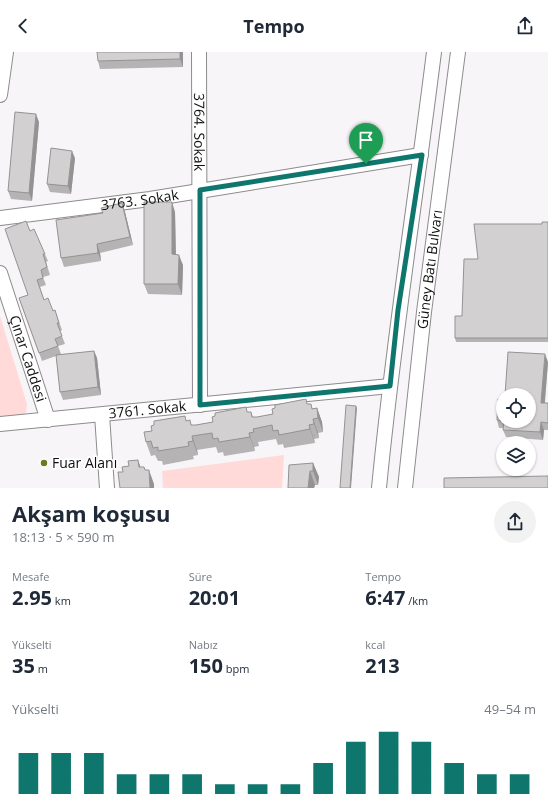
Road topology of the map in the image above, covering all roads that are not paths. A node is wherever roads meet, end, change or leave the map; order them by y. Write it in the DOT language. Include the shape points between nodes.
graph roads {
  1 [pos="6,52"];
  2 [pos="199,52"];
  3 [pos="434,52"];
  4 [pos="458,52"];
  5 [pos="0,95"];
  6 [pos="422,155"];
  7 [pos="200,190"];
  8 [pos="0,218"];
  9 [pos="0,273"];
  10 [pos="390,386"];
  11 [pos="200,405"];
  12 [pos="102,414"];
  13 [pos="48,420"];
  14 [pos="0,424"];
  15 [pos="107,488"];
  16 [pos="379,488"];
  17 [pos="405,488"];
  1 -- 5 [label="street"];
  2 -- 7 [label="street, 3764. Sokak"];
  3 -- 6 [label="street, Güney Batı Bulvarı"];
  4 -- 17 [label="street, Güney Batı Bulvarı" via="424,312"];
  6 -- 7 [label="street, 3763. Sokak"];
  6 -- 10 [label="street, Güney Batı Bulvarı" via="398,310"];
  7 -- 8 [label="street, 3763. Sokak"];
  7 -- 11 [label="street, 3764. Sokak"];
  9 -- 13 [label="street, Çınar Caddesi"];
  10 -- 11 [label="street, 3761. Sokak"];
  10 -- 16 [label="street, Güney Batı Bulvarı"];
  11 -- 12 [label="street, 3761. Sokak"];
  12 -- 13 [label="street, 3761. Sokak"];
  12 -- 15 [label="street"];
  13 -- 14 [label="street, 3761. Sokak"];
}
